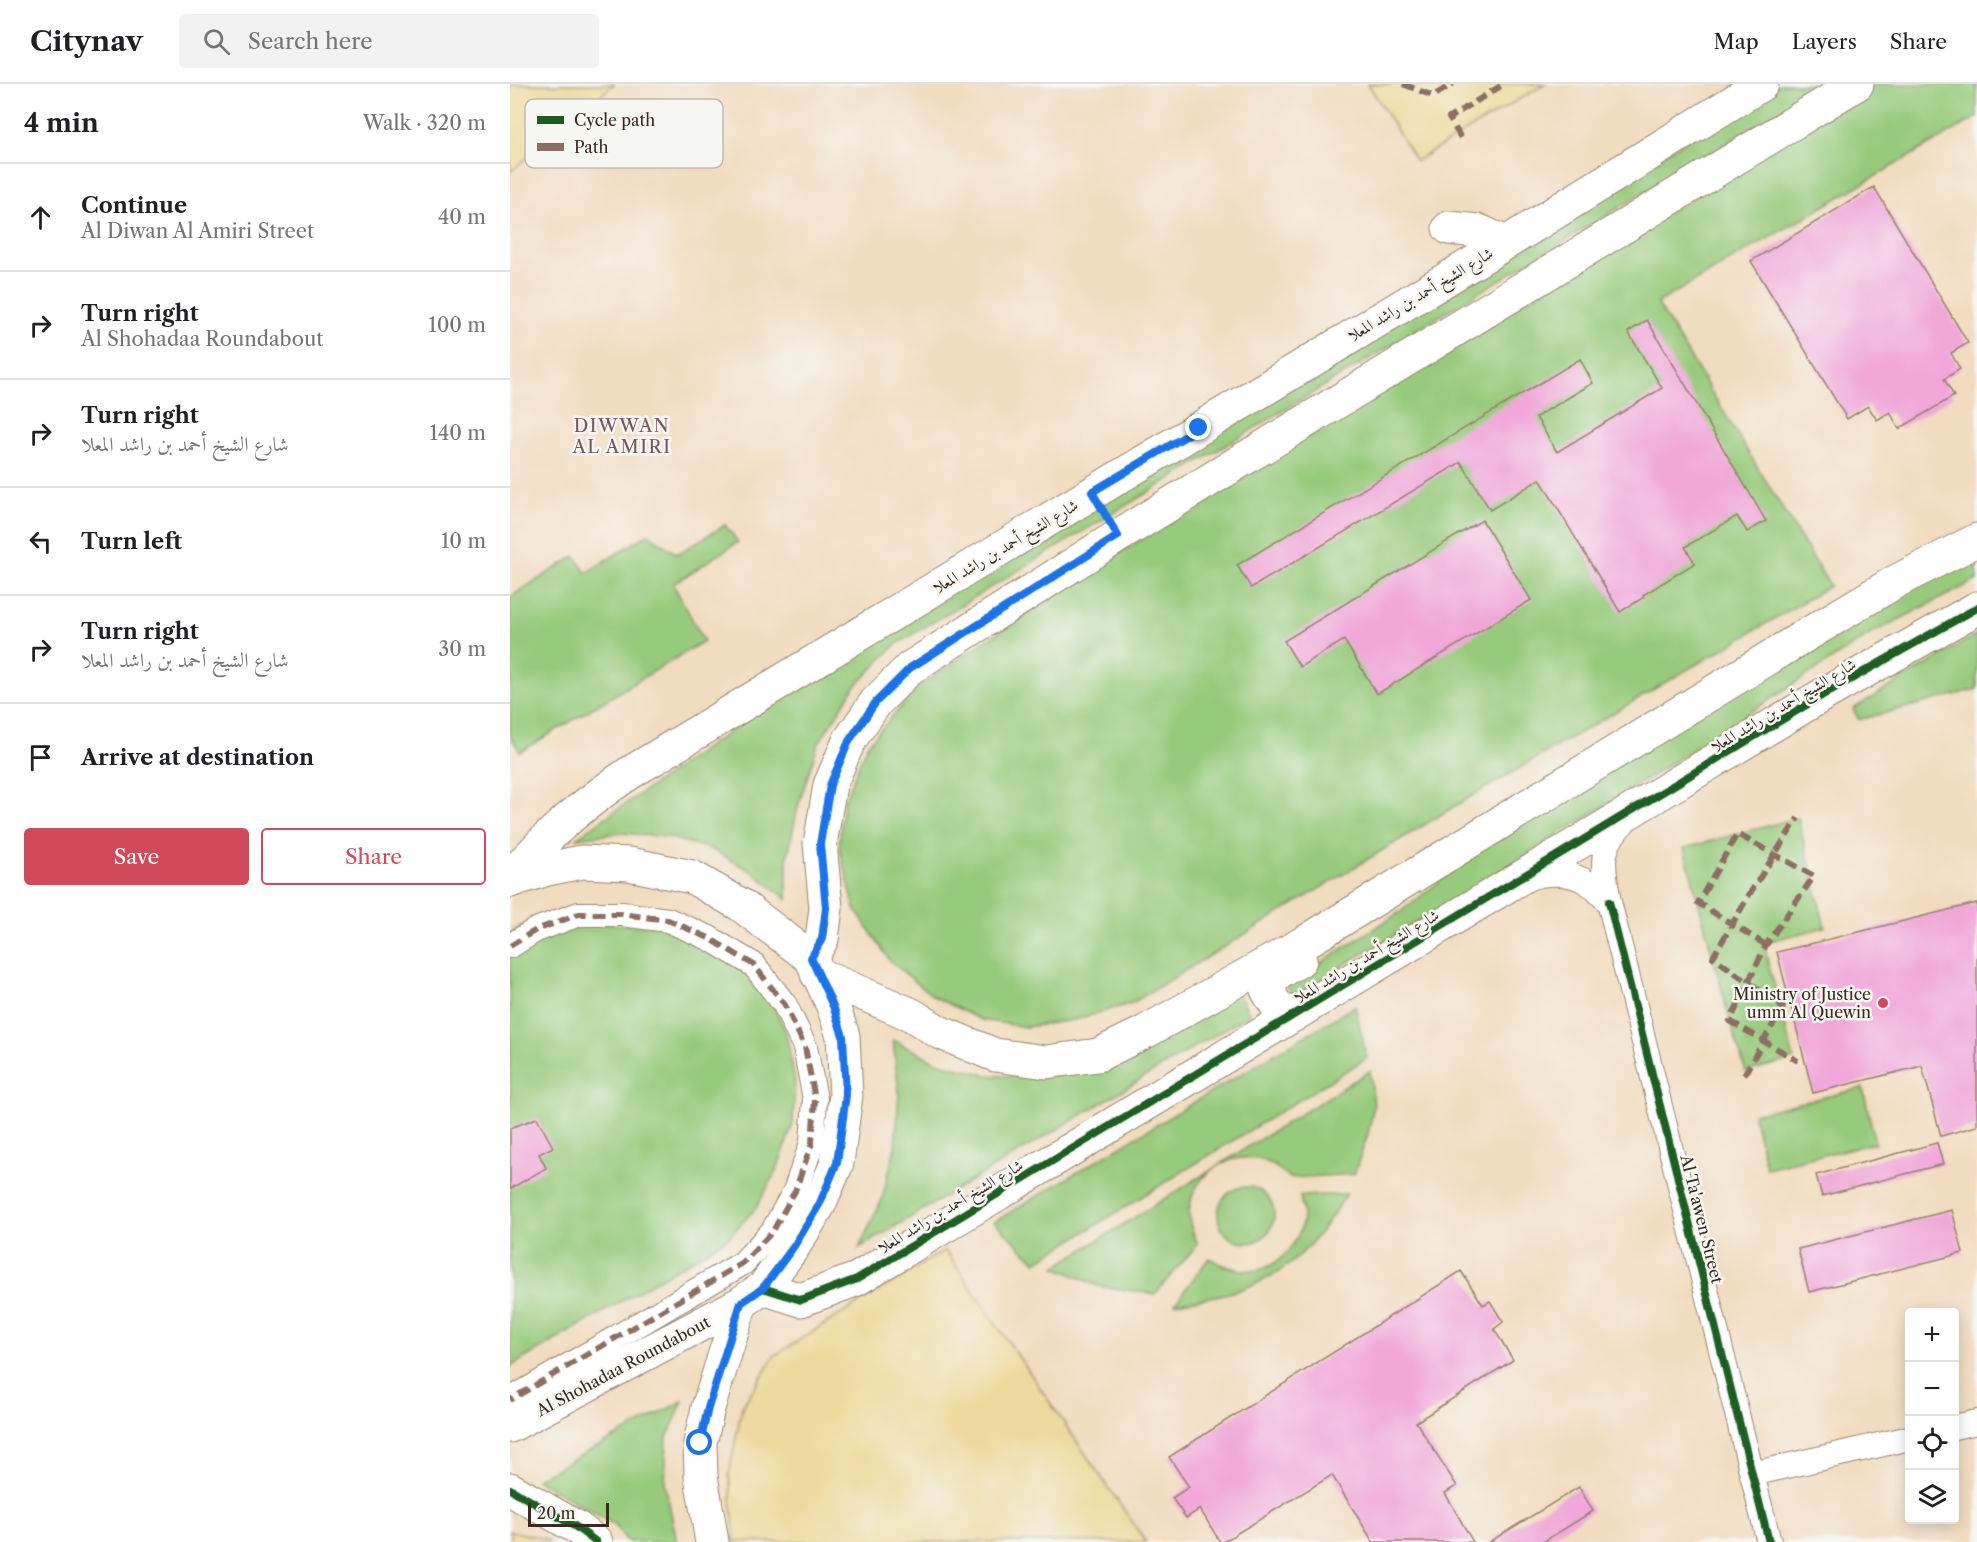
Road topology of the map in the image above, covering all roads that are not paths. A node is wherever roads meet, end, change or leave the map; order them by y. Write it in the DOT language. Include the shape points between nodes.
graph roads {
  1 [pos="1762,84"];
  2 [pos="1857,84"];
  3 [pos="1449,228"];
  4 [pos="1506,243"];
  5 [pos="1092,492"];
  6 [pos="1118,536"];
  7 [pos="1977,540"];
  8 [pos="1977,608"];
  9 [pos="1638,808"];
  10 [pos="1493,826"];
  11 [pos="510,879"];
  12 [pos="1514,883"];
  13 [pos="1609,902"];
  14 [pos="510,946"];
  15 [pos="814,966"];
  16 [pos="1294,1016"];
  17 [pos="752,1295"];
  18 [pos="510,1400"];
  19 [pos="1977,1422"];
  20 [pos="510,1426"];
  21 [pos="1959,1426"];
  22 [pos="1905,1439"];
  23 [pos="1752,1474"];
  24 [pos="510,1489"];
  25 [pos="596,1542"];
  26 [pos="712,1542"];
  27 [pos="1770,1542"];
  1 -- 4 [label="main road, شارع الشيخ أحمد بن راشد المعلا"];
  2 -- 6 [label="main road"];
  3 -- 4 [label="main road" via="1479,231"];
  4 -- 5 [label="main road, شارع الشيخ أحمد بن راشد المعلا"];
  5 -- 6 [label="main road"];
  5 -- 11 [label="main road, شارع الشيخ أحمد بن راشد المعلا" via="609,787 560,824"];
  6 -- 15 [label="main road" via="910,668 876,702 849,741 830,785 820,844 826,908"];
  7 -- 10 [label="main road" via="1895,582"];
  8 -- 9 [label="main road, شارع الشيخ أحمد بن راشد المعلا" via="1821,696"];
  9 -- 12 [label="main road, شارع الشيخ أحمد بن راشد المعلا"];
  9 -- 13 [label="street, Al Ta'awen Street" via="1613,832 1606,848 1604,869"];
  10 -- 15 [label="main road" via="1307,941 1098,1055 1046,1062 995,1055 939,1032"];
  10 -- 16 [label="main road" via="1390,905 1276,975 1267,990 1278,1008"];
  11 -- 15 [label="main road, Al Shohadaa Roundabout" via="582,862 629,864 692,877 741,905"];
  12 -- 13 [label="street" via="1542,873 1565,874 1587,882"];
  12 -- 16 [label="main road, شارع الشيخ أحمد بن راشد المعلا"];
  13 -- 23 [label="street, Al Ta'awen Street"];
  14 -- 18 [label="street" via="536,930 579,914 668,920 709,938 754,965 785,1005 805,1047 815,1099 812,1143 795,1191 773,1231 743,1263"];
  15 -- 17 [label="main road, Al Shohadaa Roundabout" via="843,1036 846,1095 837,1163 819,1205 794,1246"];
  16 -- 17 [label="main road, شارع الشيخ أحمد بن راشد المعلا" via="857,1279 801,1300"];
  17 -- 20 [label="main road, Al Shohadaa Roundabout"];
  17 -- 26 [label="main road" via="708,1408 700,1443"];
  19 -- 21 [label="street"];
  22 -- 23 [label="street"];
  23 -- 27 [label="street, Al Ta'awen Street"];
  24 -- 25 [label="main road"];
}
